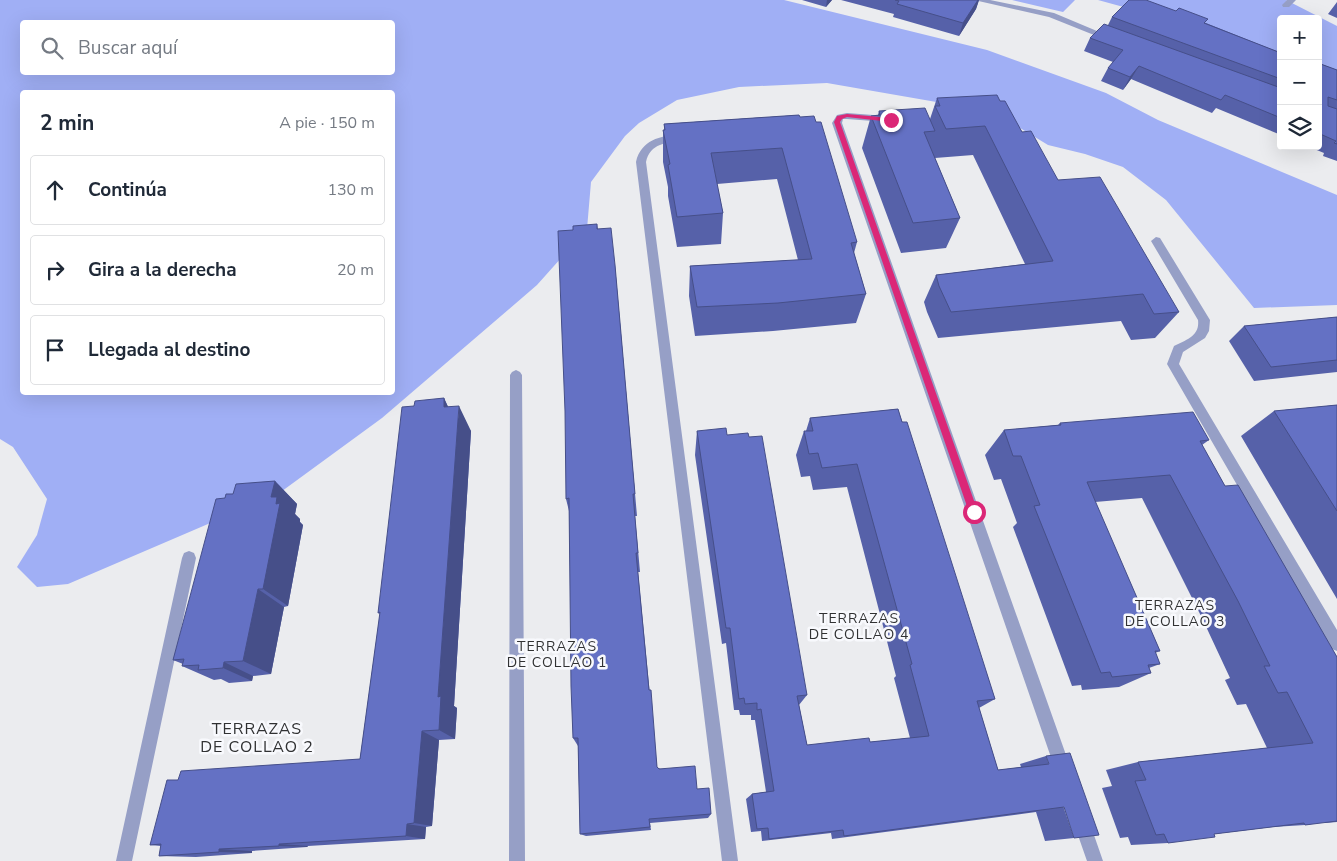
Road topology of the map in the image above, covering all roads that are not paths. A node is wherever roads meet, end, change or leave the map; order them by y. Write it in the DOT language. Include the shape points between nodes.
graph roads {
  1 [pos="978,0"];
  2 [pos="1124,44"];
  3 [pos="900,121"];
  4 [pos="688,136"];
  5 [pos="1156,241"];
  6 [pos="516,376"];
  7 [pos="189,558"];
  8 [pos="1337,644"];
  9 [pos="1068,786"];
  10 [pos="1075,804"];
  11 [pos="124,861"];
  12 [pos="517,861"];
  13 [pos="730,861"];
  14 [pos="1094,861"];
  1 -- 2 [label="street" via="1050,15"];
  3 -- 9 [label="street" via="847,116 837,122"];
  4 -- 13 [label="street" via="652,144 641,162"];
  5 -- 8 [label="street" via="1205,325 1201,336 1178,349 1173,364"];
  6 -- 12 [label="street"];
  7 -- 11 [label="street"];
  10 -- 14 [label="street"];
}
